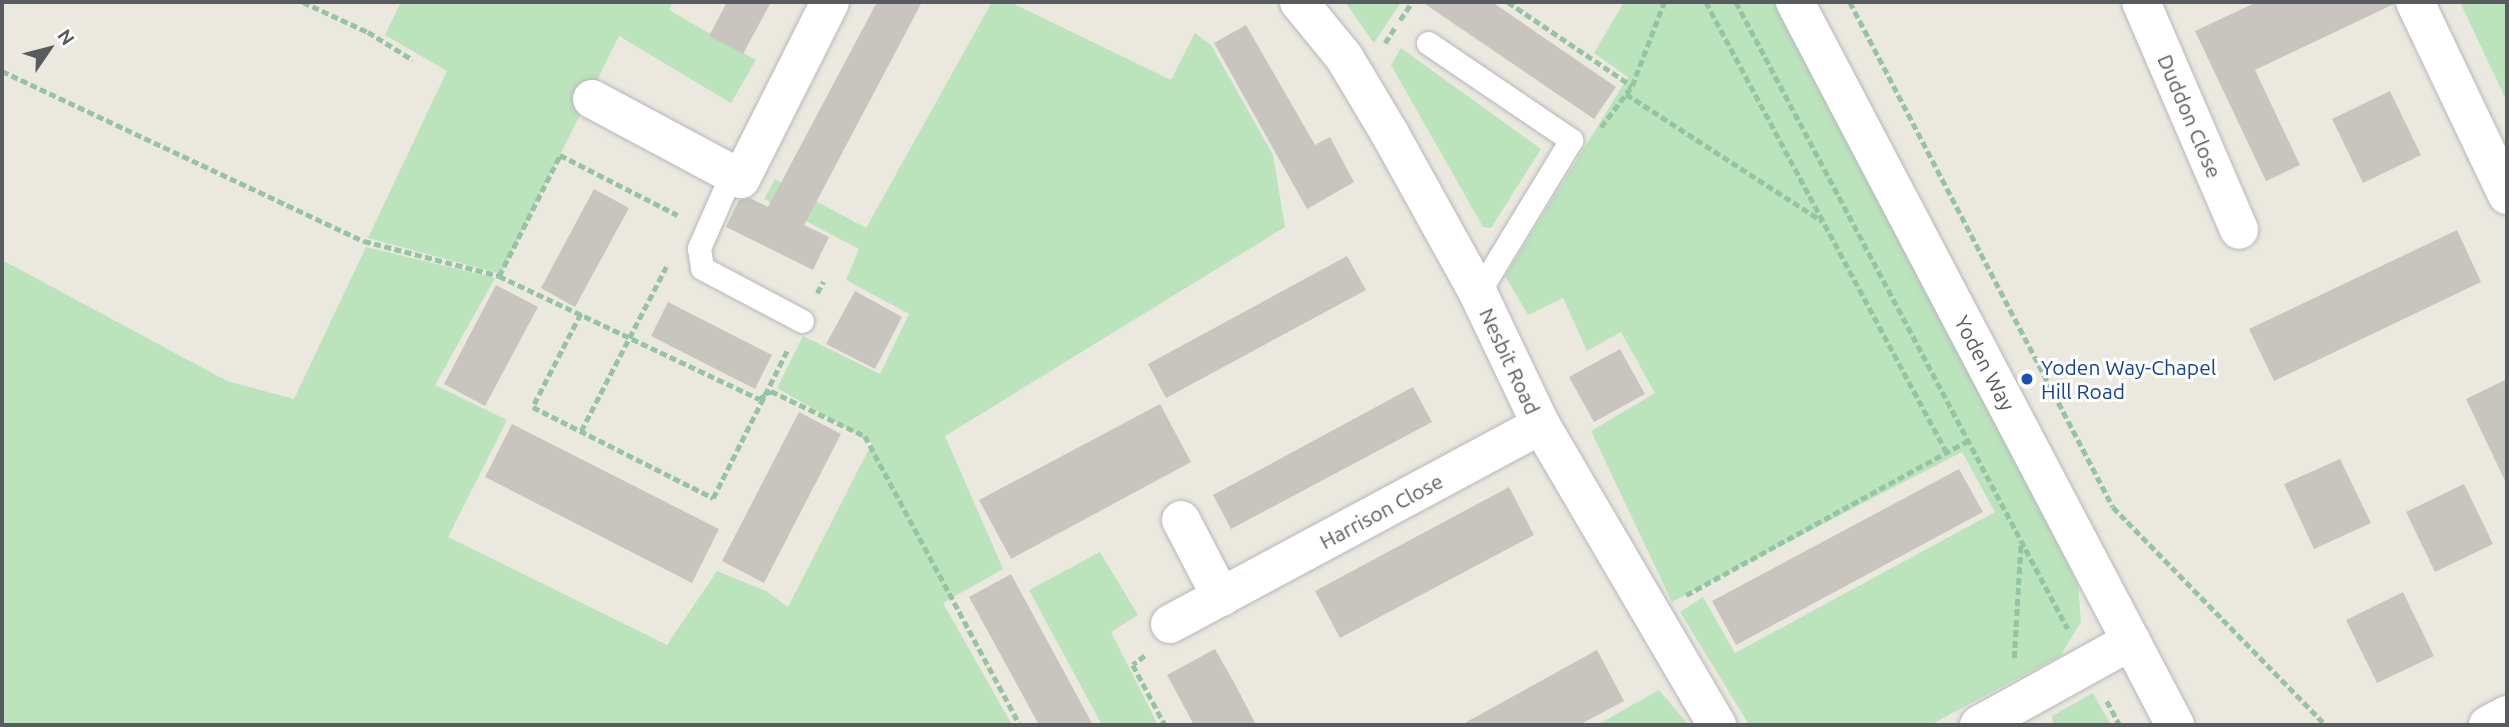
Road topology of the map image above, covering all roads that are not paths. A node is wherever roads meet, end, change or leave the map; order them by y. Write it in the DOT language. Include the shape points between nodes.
graph roads {
  1 [pos="831,2"];
  2 [pos="1299,2"];
  3 [pos="1795,2"];
  4 [pos="2141,2"];
  5 [pos="2415,2"];
  6 [pos="1428,43"];
  7 [pos="592,99"];
  8 [pos="731,175"];
  9 [pos="2507,195"];
  10 [pos="2239,230"];
  11 [pos="1478,293"];
  12 [pos="802,321"];
  13 [pos="1541,425"];
  14 [pos="1181,520"];
  15 [pos="1221,597"];
  16 [pos="1170,624"];
  17 [pos="2131,642"];
  18 [pos="2507,715"];
  19 [pos="1995,717"];
  20 [pos="1717,725"];
  21 [pos="2175,725"];
  22 [pos="2488,725"];
  1 -- 8 [label="street" via="741,179"];
  2 -- 11 [label="street, Nesbit Road" via="1344,57"];
  3 -- 17 [label="street, Yoden Way"];
  4 -- 10 [label="street, Duddon Close"];
  5 -- 9 [label="street"];
  6 -- 11 [label="lane" via="1571,140"];
  7 -- 8 [label="street"];
  8 -- 12 [label="lane" via="707,230 702,268"];
  11 -- 13 [label="street, Nesbit Road"];
  13 -- 15 [label="street, Harrison Close"];
  13 -- 20 [label="street, Nesbit Road"];
  14 -- 15 [label="street"];
  15 -- 16 [label="street, Harrison Close"];
  17 -- 19 [label="street"];
  17 -- 21 [label="street, Yoden Way"];
  18 -- 22 [label="street"];
}
